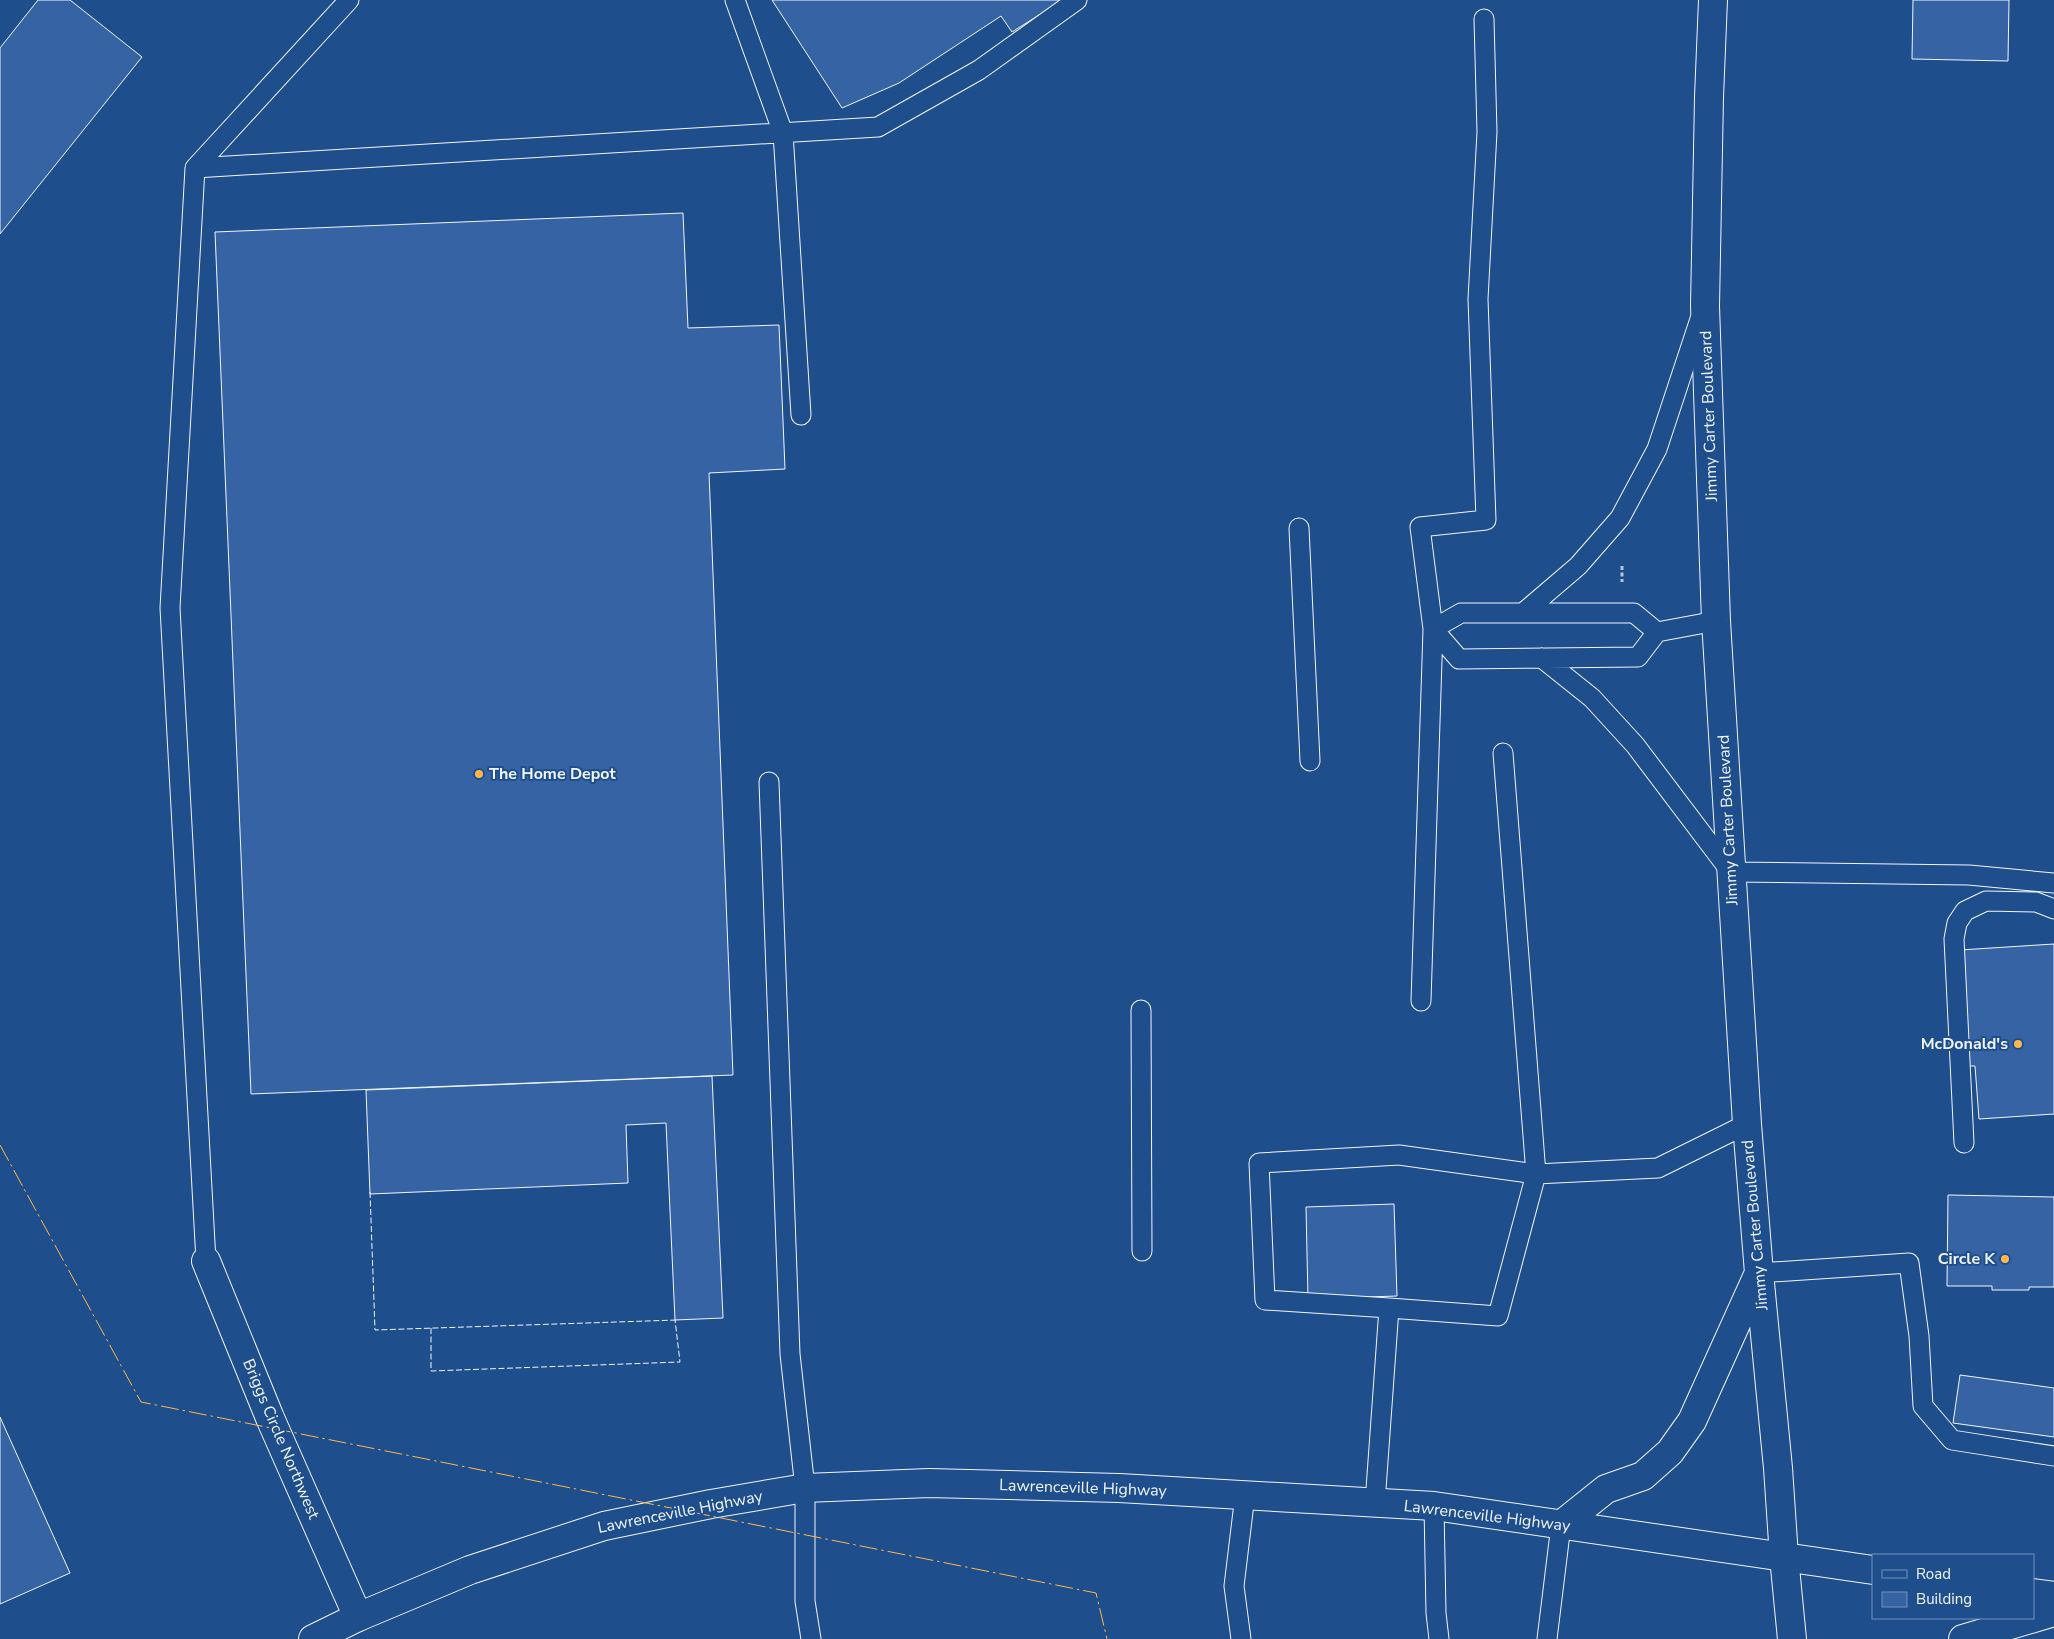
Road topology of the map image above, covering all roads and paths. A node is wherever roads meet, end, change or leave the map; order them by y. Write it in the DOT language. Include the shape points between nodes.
graph roads {
  1 [pos="349,0"];
  2 [pos="734,0"];
  3 [pos="1077,0"];
  4 [pos="1713,0"];
  5 [pos="1484,19"];
  6 [pos="783,133"];
  7 [pos="195,168"];
  8 [pos="1705,306"];
  9 [pos="801,415"];
  10 [pos="1299,528"];
  11 [pos="1523,613"];
  12 [pos="1716,620"];
  13 [pos="1433,629"];
  14 [pos="1657,632"];
  15 [pos="1542,658"];
  16 [pos="1503,753"];
  17 [pos="1310,761"];
  18 [pos="770,782"];
  19 [pos="1731,872"];
  20 [pos="2054,883"];
  21 [pos="2045,902"];
  22 [pos="2054,909"];
  23 [pos="1421,1001"];
  24 [pos="1141,1010"];
  25 [pos="1746,1124"];
  26 [pos="1964,1143"];
  27 [pos="1536,1174"];
  28 [pos="1142,1251"];
  29 [pos="206,1261"];
  30 [pos="1759,1273"];
  31 [pos="1389,1308"];
  32 [pos="2054,1456"];
  33 [pos="805,1488"];
  34 [pos="1245,1495"];
  35 [pos="1375,1503"];
  36 [pos="1434,1506"];
  37 [pos="1561,1524"];
  38 [pos="1784,1557"];
  39 [pos="1872,1570"];
  40 [pos="2034,1593"];
  41 [pos="2054,1596"];
  42 [pos="2054,1612"];
  43 [pos="358,1617"];
  44 [pos="2034,1618"];
  45 [pos="2030,1619"];
  46 [pos="313,1639"];
  47 [pos="811,1639"];
  48 [pos="1241,1639"];
  49 [pos="1440,1639"];
  50 [pos="1547,1639"];
  51 [pos="1792,1639"];
  52 [pos="1963,1639"];
  1 -- 7 [label="lane"];
  2 -- 6 [label="lane"];
  3 -- 6 [label="lane" via="979,70 878,127"];
  4 -- 8 [label="main road, Jimmy Carter Boulevard"];
  5 -- 13 [label="lane" via="1487,132 1478,299 1486,520 1420,528"];
  6 -- 7 [label="lane"];
  6 -- 9 [label="lane"];
  7 -- 29 [label="lane" via="170,608"];
  8 -- 11 [label="lane" via="1657,449 1620,518 1578,566"];
  8 -- 12 [label="main road, Jimmy Carter Boulevard"];
  10 -- 17 [label="lane"];
  11 -- 13 [label="lane" via="1461,613"];
  11 -- 14 [label="lane" via="1634,613"];
  12 -- 14 [label="lane"];
  12 -- 19 [label="main road, Jimmy Carter Boulevard"];
  13 -- 15 [label="lane" via="1459,659"];
  13 -- 23 [label="lane"];
  14 -- 15 [label="lane" via="1638,657"];
  15 -- 19 [label="lane" via="1592,698 1635,745"];
  16 -- 27 [label="lane"];
  18 -- 33 [label="lane" via="790,1354"];
  19 -- 20 [label="lane" via="1969,875"];
  19 -- 25 [label="main road, Jimmy Carter Boulevard"];
  21 -- 22 [label="lane"];
  21 -- 26 [label="lane" via="1986,901 1966,911 1957,923 1954,939"];
  24 -- 28 [label="lane"];
  25 -- 27 [label="lane" via="1658,1168"];
  25 -- 30 [label="main road, Jimmy Carter Boulevard"];
  27 -- 31 [label="lane" via="1498,1316"];
  27 -- 31 [label="lane" via="1399,1155 1260,1164 1265,1300"];
  29 -- 43 [label="main road, Briggs Circle Northwest" via="270,1418"];
  30 -- 32 [label="lane" via="1909,1263 1919,1336 1923,1406 1952,1440"];
  30 -- 37 [label="main road" via="1692,1421 1670,1452 1643,1476 1606,1489"];
  30 -- 38 [label="main road, Jimmy Carter Boulevard"];
  31 -- 35 [label="lane"];
  33 -- 34 [label="main road, Lawrenceville Highway" via="929,1483"];
  33 -- 43 [label="main road, Lawrenceville Highway" via="604,1526 470,1570"];
  33 -- 47 [label="lane" via="805,1601"];
  34 -- 35 [label="main road, Lawrenceville Highway"];
  34 -- 48 [label="lane" via="1234,1586"];
  35 -- 36 [label="main road, Lawrenceville Highway"];
  36 -- 37 [label="main road, Lawrenceville Highway"];
  36 -- 49 [label="lane" via="1436,1613"];
  37 -- 38 [label="main road, Lawrenceville Highway"];
  37 -- 50 [label="lane"];
  38 -- 39 [label="main road, Lawrenceville Highway"];
  38 -- 51 [label="main road, Jimmy Carter Boulevard"];
  40 -- 41 [label="main road"];
  42 -- 44 [label="main road"];
  43 -- 46 [label="main road, Lawrenceville Highway"];
  45 -- 52 [label="main road"];
}
